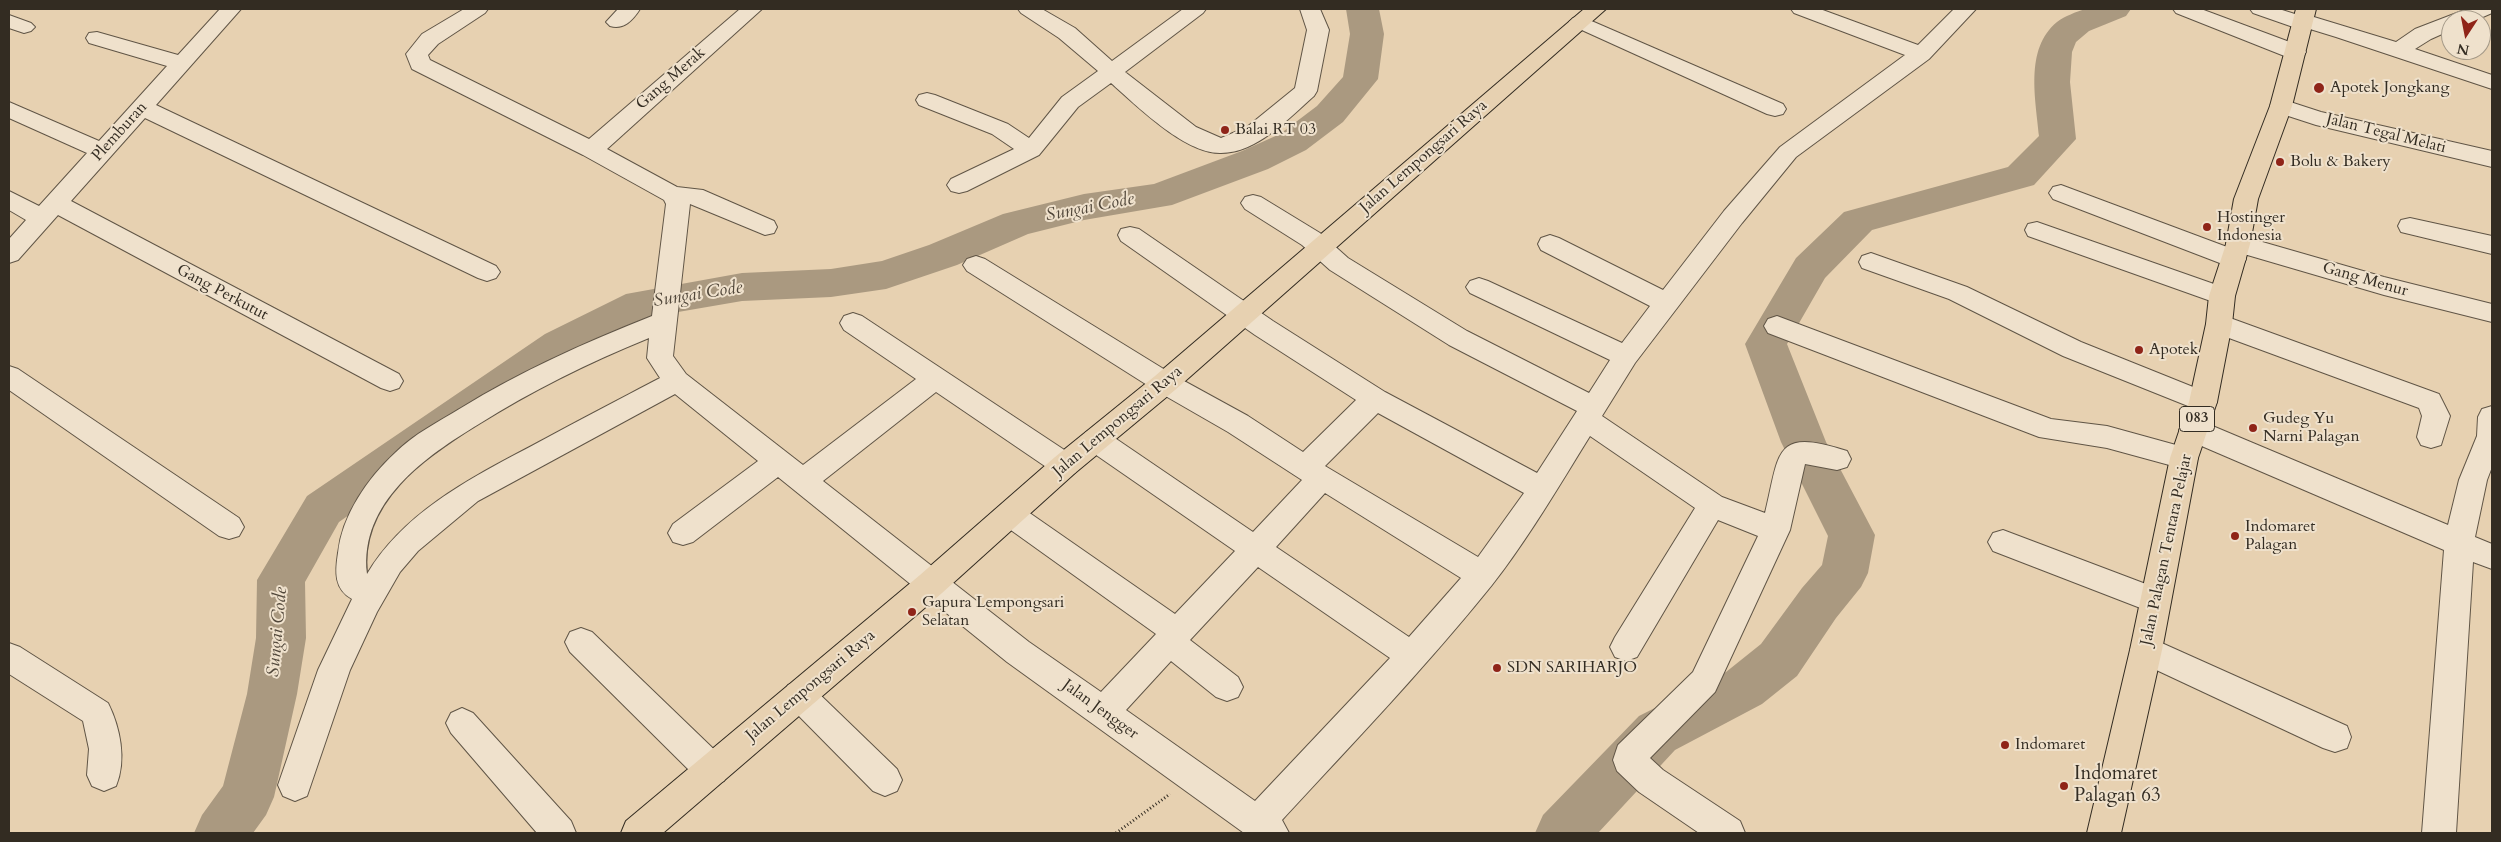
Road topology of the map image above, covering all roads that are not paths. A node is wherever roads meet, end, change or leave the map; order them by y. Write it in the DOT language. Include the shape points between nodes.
graph roads {
  1 [pos="231,9"];
  2 [pos="478,9"];
  3 [pos="752,9"];
  4 [pos="1028,9"];
  5 [pos="1196,9"];
  6 [pos="1310,9"];
  7 [pos="1801,9"];
  8 [pos="1966,9"];
  9 [pos="2183,9"];
  10 [pos="2260,9"];
  11 [pos="1588,16"];
  12 [pos="2304,18"];
  13 [pos="2441,27"];
  14 [pos="98,38"];
  15 [pos="2399,50"];
  16 [pos="2295,52"];
  17 [pos="1921,54"];
  18 [pos="182,64"];
  19 [pos="1110,72"];
  20 [pos="2492,82"];
  21 [pos="928,100"];
  22 [pos="2281,106"];
  23 [pos="142,107"];
  24 [pos="9,109"];
  25 [pos="1776,109"];
  26 [pos="590,150"];
  27 [pos="1031,150"];
  28 [pos="102,152"];
  29 [pos="2492,159"];
  30 [pos="959,186"];
  31 [pos="2061,193"];
  32 [pos="673,195"];
  33 [pos="9,199"];
  34 [pos="1253,203"];
  35 [pos="48,210"];
  36 [pos="2410,226"];
  37 [pos="765,227"];
  38 [pos="2037,230"];
  39 [pos="1130,235"];
  40 [pos="1550,244"];
  41 [pos="2492,245"];
  42 [pos="1321,247"];
  43 [pos="2236,251"];
  44 [pos="9,254"];
  45 [pos="1871,262"];
  46 [pos="976,265"];
  47 [pos="487,272"];
  48 [pos="1479,287"];
  49 [pos="2222,296"];
  50 [pos="1666,303"];
  51 [pos="2492,313"];
  52 [pos="1243,314"];
  53 [pos="664,322"];
  54 [pos="853,323"];
  55 [pos="2220,324"];
  56 [pos="1777,326"];
  57 [pos="1626,356"];
  58 [pos="9,376"];
  59 [pos="936,378"];
  60 [pos="677,381"];
  61 [pos="390,382"];
  62 [pos="1165,383"];
  63 [pos="1375,399"];
  64 [pos="2203,402"];
  65 [pos="1589,413"];
  66 [pos="2492,417"];
  67 [pos="2193,430"];
  68 [pos="2431,437"];
  69 [pos="1096,440"];
  70 [pos="1832,458"];
  71 [pos="2184,458"];
  72 [pos="778,462"];
  73 [pos="1065,465"];
  74 [pos="1314,473"];
  75 [pos="802,481"];
  76 [pos="1542,489"];
  77 [pos="1712,505"];
  78 [pos="1011,515"];
  79 [pos="230,528"];
  80 [pos="1775,530"];
  81 [pos="683,533"];
  82 [pos="2003,542"];
  83 [pos="2459,543"];
  84 [pos="1255,550"];
  85 [pos="2492,557"];
  86 [pos="1482,575"];
  87 [pos="930,584"];
  88 [pos="370,594"];
  89 [pos="2156,601"];
  90 [pos="1174,638"];
  91 [pos="581,642"];
  92 [pos="1626,647"];
  93 [pos="2146,650"];
  94 [pos="1412,656"];
  95 [pos="9,657"];
  96 [pos="1227,687"];
  97 [pos="799,696"];
  98 [pos="1104,712"];
  99 [pos="462,723"];
  100 [pos="2335,737"];
  101 [pos="712,770"];
  102 [pos="104,775"];
  103 [pos="885,780"];
  104 [pos="295,785"];
  105 [pos="1265,828"];
  106 [pos="653,829"];
  107 [pos="559,833"];
  108 [pos="1728,833"];
  109 [pos="2104,833"];
  110 [pos="2439,833"];
  1 -- 18 [label="street, Plemburan"];
  2 -- 26 [label="street" via="430,39 417,54 420,64"];
  3 -- 26 [label="street, Gang Merak"];
  4 -- 19 [label="street" via="1067,34"];
  5 -- 19 [label="street"];
  6 -- 19 [label="street" via="1318,30 1306,91 1257,132 1235,142 1221,146 1201,141"];
  7 -- 17 [label="street"];
  8 -- 17 [label="street"];
  9 -- 16 [label="street"];
  10 -- 12 [label="street"];
  11 -- 25 [label="street"];
  11 -- 42 [label="main road, Jalan Lempongsari Raya"];
  12 -- 15 [label="street"];
  12 -- 16 [label="main road, Jalan Palagan Tentara Pelajar / 083"];
  13 -- 15 [label="street"];
  14 -- 18 [label="street"];
  15 -- 20 [label="street"];
  16 -- 22 [label="main road, Jalan Palagan Tentara Pelajar / 083"];
  17 -- 50 [label="street" via="1788,152"];
  18 -- 23 [label="street, Plemburan"];
  19 -- 27 [label="street" via="1070,102"];
  21 -- 27 [label="street" via="1000,129"];
  22 -- 29 [label="street, Jalan Tegal Melati" via="2316,118"];
  22 -- 43 [label="main road, Jalan Palagan Tentara Pelajar / 083" via="2246,199"];
  23 -- 28 [label="street, Plemburan"];
  23 -- 47 [label="street"];
  24 -- 28 [label="street"];
  26 -- 32 [label="street"];
  27 -- 30 [label="street"];
  28 -- 35 [label="street, Plemburan"];
  31 -- 43 [label="street, Gang Menur"];
  32 -- 37 [label="street" via="695,196"];
  32 -- 53 [label="street, Jalan Jengger" via="678,204"];
  33 -- 35 [label="street, Gang Perkutut"];
  34 -- 42 [label="street"];
  35 -- 44 [label="street, Plemburan"];
  35 -- 61 [label="street, Gang Perkutut"];
  36 -- 41 [label="street"];
  38 -- 49 [label="street"];
  39 -- 52 [label="street"];
  40 -- 50 [label="street"];
  42 -- 52 [label="main road, Jalan Lempongsari Raya"];
  42 -- 65 [label="street" via="1339,264 1458,338"];
  43 -- 49 [label="main road, Jalan Palagan Tentara Pelajar / 083"];
  43 -- 51 [label="street, Gang Menur"];
  45 -- 64 [label="street" via="1958,293 2072,348"];
  46 -- 62 [label="street"];
  48 -- 57 [label="street"];
  49 -- 55 [label="main road, Jalan Palagan Tentara Pelajar / 083"];
  50 -- 57 [label="street"];
  52 -- 62 [label="main road, Jalan Lempongsari Raya"];
  52 -- 63 [label="street"];
  53 -- 60 [label="street, Jalan Jengger" via="660,358"];
  53 -- 88 [label="street" via="618,340 501,396 432,438 403,462 362,518 352,545 350,569 353,585"];
  54 -- 59 [label="street"];
  55 -- 64 [label="main road, Jalan Palagan Tentara Pelajar / 083"];
  55 -- 68 [label="street" via="2423,398 2435,411"];
  56 -- 71 [label="street" via="2049,429 2108,437"];
  57 -- 65 [label="street"];
  58 -- 79 [label="street"];
  59 -- 73 [label="street"];
  59 -- 75 [label="street"];
  60 -- 72 [label="street, Jalan Jengger"];
  60 -- 88 [label="street" via="468,493 408,542 388,563"];
  62 -- 69 [label="main road, Jalan Lempongsari Raya"];
  62 -- 74 [label="street" via="1238,424"];
  63 -- 74 [label="street"];
  63 -- 76 [label="street"];
  64 -- 67 [label="main road, Jalan Palagan Tentara Pelajar / 083"];
  65 -- 76 [label="street"];
  65 -- 77 [label="street"];
  66 -- 83 [label="street" via="2491,436 2473,480"];
  67 -- 71 [label="main road, Jalan Palagan Tentara Pelajar / 083"];
  67 -- 83 [label="street"];
  69 -- 73 [label="main road, Jalan Lempongsari Raya"];
  69 -- 84 [label="street"];
  70 -- 80 [label="street" via="1798,452 1790,463"];
  71 -- 89 [label="main road, Jalan Palagan Tentara Pelajar / 083"];
  72 -- 75 [label="street, Jalan Jengger"];
  72 -- 81 [label="street"];
  73 -- 78 [label="main road, Jalan Lempongsari Raya"];
  74 -- 84 [label="street"];
  74 -- 86 [label="street"];
  75 -- 87 [label="street, Jalan Jengger"];
  76 -- 86 [label="street"];
  77 -- 80 [label="street"];
  77 -- 92 [label="street"];
  78 -- 87 [label="main road, Jalan Lempongsari Raya"];
  78 -- 90 [label="street"];
  80 -- 108 [label="street" via="1704,682 1630,756 1640,770"];
  82 -- 89 [label="street"];
  83 -- 85 [label="street"];
  83 -- 110 [label="street"];
  84 -- 90 [label="street"];
  84 -- 94 [label="street"];
  86 -- 94 [label="street"];
  87 -- 97 [label="main road, Jalan Lempongsari Raya"];
  87 -- 98 [label="street, Jalan Jengger" via="1018,652"];
  88 -- 104 [label="street" via="334,670"];
  89 -- 93 [label="main road, Jalan Palagan Tentara Pelajar / 083"];
  90 -- 96 [label="street"];
  90 -- 98 [label="street"];
  91 -- 101 [label="street"];
  93 -- 100 [label="street"];
  93 -- 109 [label="main road, Jalan Palagan Tentara Pelajar / 083"];
  94 -- 105 [label="street"];
  95 -- 102 [label="street" via="97,713 105,749"];
  97 -- 101 [label="main road, Jalan Lempongsari Raya"];
  97 -- 103 [label="street"];
  98 -- 105 [label="street, Jalan Jengger"];
  99 -- 107 [label="street"];
  101 -- 106 [label="main road, Jalan Lempongsari Raya"];
}
